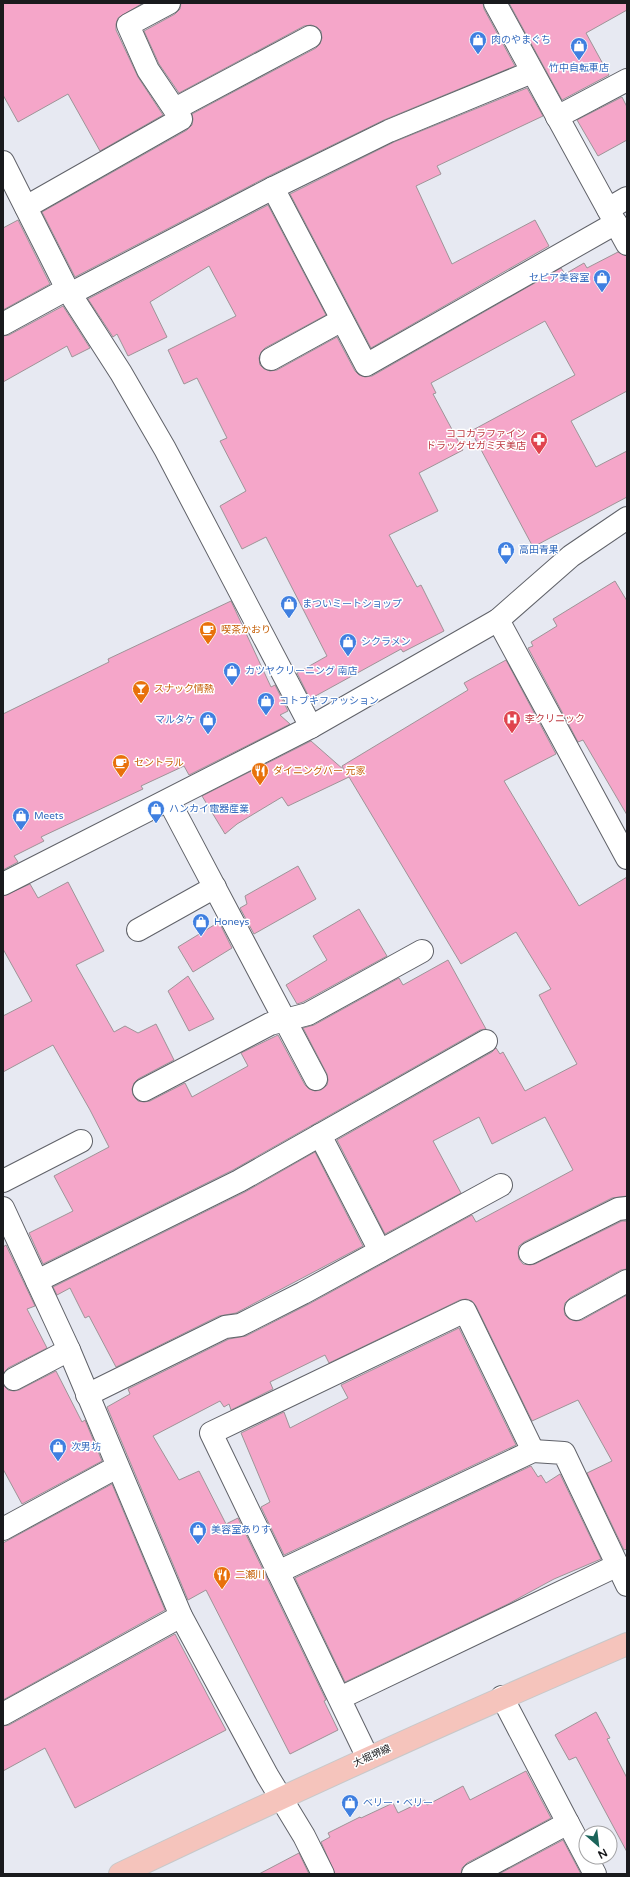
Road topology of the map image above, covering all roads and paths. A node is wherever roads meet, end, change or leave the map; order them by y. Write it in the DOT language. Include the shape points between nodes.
graph roads {
  1 [pos="169,3"];
  2 [pos="495,3"];
  3 [pos="310,37"];
  4 [pos="532,72"];
  5 [pos="627,80"];
  6 [pos="175,109"];
  7 [pos="557,117"];
  8 [pos="3,162"];
  9 [pos="274,188"];
  10 [pos="627,198"];
  11 [pos="26,207"];
  12 [pos="612,216"];
  13 [pos="627,244"];
  14 [pos="68,291"];
  15 [pos="342,320"];
  16 [pos="3,324"];
  17 [pos="271,359"];
  18 [pos="627,518"];
  19 [pos="498,620"];
  20 [pos="311,727"];
  21 [pos="169,801"];
  22 [pos="627,858"];
  23 [pos="3,884"];
  24 [pos="215,887"];
  25 [pos="138,930"];
  26 [pos="422,951"];
  27 [pos="284,1019"];
  28 [pos="486,1041"];
  29 [pos="316,1079"];
  30 [pos="144,1090"];
  31 [pos="320,1136"];
  32 [pos="81,1141"];
  33 [pos="3,1181"];
  34 [pos="501,1185"];
  35 [pos="3,1208"];
  36 [pos="627,1208"];
  37 [pos="380,1251"];
  38 [pos="530,1253"];
  39 [pos="37,1281"];
  40 [pos="627,1281"];
  41 [pos="576,1308"];
  42 [pos="69,1350"];
  43 [pos="14,1379"];
  44 [pos="87,1395"];
  45 [pos="533,1451"];
  46 [pos="117,1467"];
  47 [pos="3,1529"];
  48 [pos="618,1564"];
  49 [pos="278,1572"];
  50 [pos="627,1585"];
  51 [pos="181,1616"];
  52 [pos="627,1644"];
  53 [pos="502,1697"];
  54 [pos="340,1698"];
  55 [pos="3,1714"];
  56 [pos="368,1758"];
  57 [pos="279,1798"];
  58 [pos="568,1823"];
  59 [pos="120,1874"];
  60 [pos="323,1874"];
  61 [pos="473,1874"];
  62 [pos="595,1874"];
  1 -- 6 [label="street" via="128,25 148,70"];
  2 -- 4 [label="street"];
  3 -- 6 [label="street"];
  4 -- 7 [label="street"];
  4 -- 9 [label="street" via="389,131"];
  5 -- 7 [label="street"];
  6 -- 11 [label="street" via="181,119"];
  7 -- 12 [label="street"];
  8 -- 11 [label="street"];
  9 -- 14 [label="street"];
  9 -- 15 [label="street"];
  10 -- 12 [label="street"];
  11 -- 14 [label="street"];
  12 -- 13 [label="street"];
  12 -- 15 [label="street" via="366,366"];
  14 -- 16 [label="street"];
  14 -- 20 [label="street" via="121,373 165,449"];
  15 -- 17 [label="street"];
  18 -- 19 [label="street" via="571,556"];
  19 -- 20 [label="street"];
  19 -- 22 [label="street"];
  20 -- 21 [label="street"];
  21 -- 23 [label="street"];
  21 -- 24 [label="street"];
  24 -- 25 [label="street"];
  24 -- 27 [label="street"];
  26 -- 27 [label="street" via="308,1014"];
  27 -- 29 [label="street"];
  27 -- 30 [label="street"];
  28 -- 31 [label="street"];
  31 -- 37 [label="street"];
  31 -- 39 [label="street" via="239,1180"];
  32 -- 33 [label="street"];
  34 -- 37 [label="street"];
  35 -- 39 [label="street"];
  36 -- 38 [label="street" via="618,1209"];
  37 -- 44 [label="street" via="240,1325 224,1327"];
  39 -- 42 [label="street"];
  40 -- 41 [label="street"];
  42 -- 43 [label="street"];
  42 -- 44 [label="street"];
  44 -- 46 [label="street"];
  45 -- 48 [label="street" via="564,1453"];
  45 -- 49 [label="street"];
  45 -- 49 [label="street" via="465,1310 211,1433"];
  46 -- 47 [label="street"];
  46 -- 51 [label="street"];
  48 -- 50 [label="street"];
  48 -- 54 [label="street"];
  49 -- 54 [label="street"];
  51 -- 55 [label="street"];
  51 -- 57 [label="street"];
  52 -- 53 [label="main road, 大堀堺線"];
  53 -- 56 [label="main road, 大堀堺線"];
  53 -- 58 [label="street"];
  54 -- 56 [label="street"];
  56 -- 57 [label="main road, 大堀堺線"];
  57 -- 59 [label="main road, 大堀堺線"];
  57 -- 60 [label="street" via="304,1836"];
  58 -- 61 [label="street"];
  58 -- 62 [label="street"];
}
